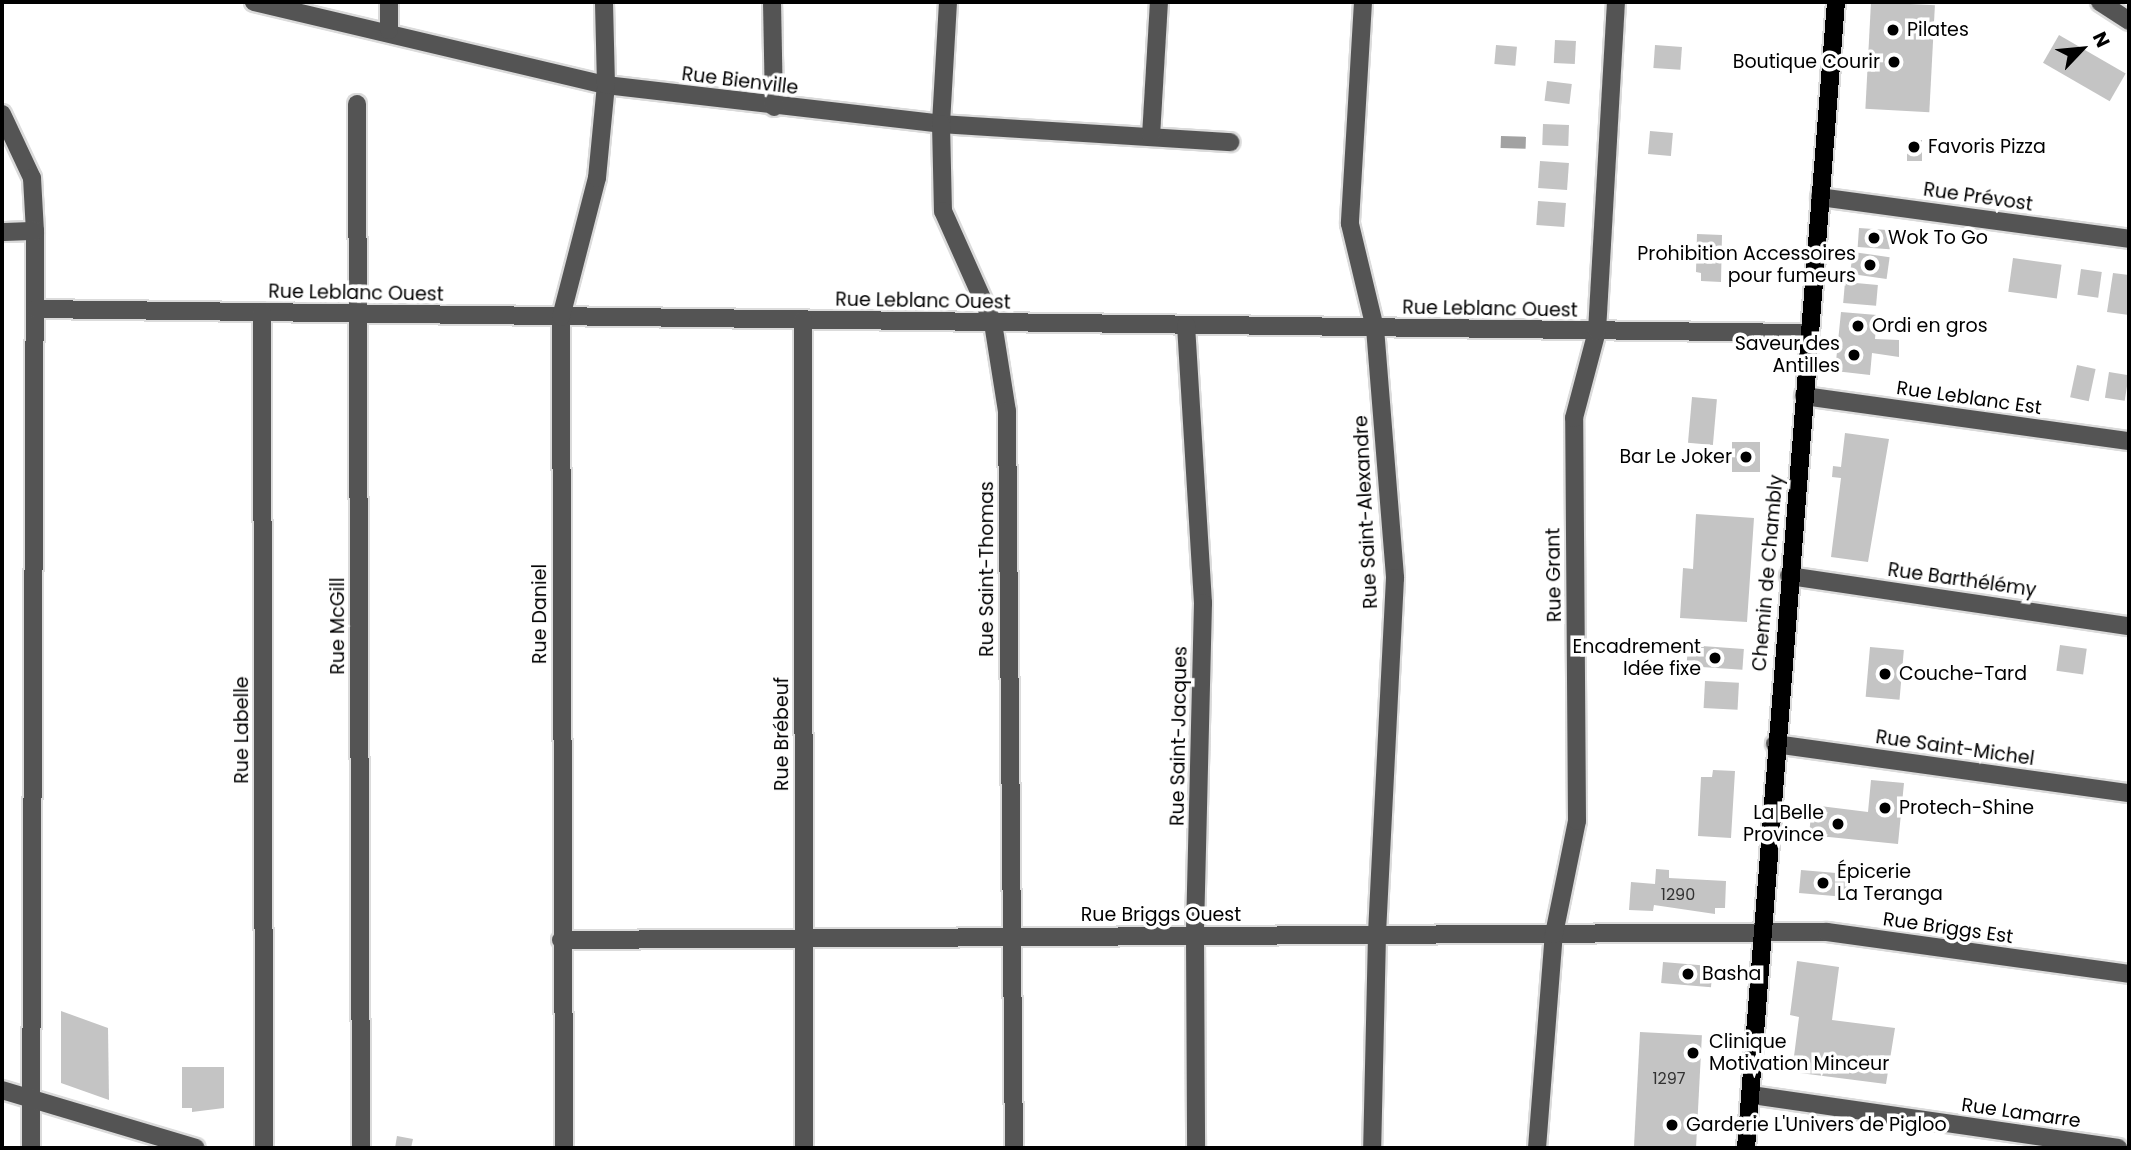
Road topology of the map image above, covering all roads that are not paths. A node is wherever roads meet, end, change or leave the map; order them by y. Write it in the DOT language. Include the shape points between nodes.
graph roads {
  1 [pos="254,2"];
  2 [pos="389,2"];
  3 [pos="604,2"];
  4 [pos="772,2"];
  5 [pos="948,2"];
  6 [pos="1159,2"];
  7 [pos="1363,2"];
  8 [pos="1616,2"];
  9 [pos="1836,2"];
  10 [pos="2100,2"];
  11 [pos="2129,21"];
  12 [pos="389,30"];
  13 [pos="606,85"];
  14 [pos="357,104"];
  15 [pos="774,107"];
  16 [pos="2,114"];
  17 [pos="941,124"];
  18 [pos="1151,136"];
  19 [pos="1230,142"];
  20 [pos="1820,197"];
  21 [pos="2,232"];
  22 [pos="35,232"];
  23 [pos="2129,239"];
  24 [pos="36,309"];
  25 [pos="262,312"];
  26 [pos="357,313"];
  27 [pos="561,317"];
  28 [pos="803,320"];
  29 [pos="993,323"];
  30 [pos="1186,325"];
  31 [pos="1375,328"];
  32 [pos="1597,331"];
  33 [pos="1809,333"];
  34 [pos="1804,396"];
  35 [pos="2129,440"];
  36 [pos="1789,576"];
  37 [pos="2129,626"];
  38 [pos="1775,744"];
  39 [pos="2129,793"];
  40 [pos="1760,932"];
  41 [pos="1011,934"];
  42 [pos="1554,934"];
  43 [pos="1377,935"];
  44 [pos="803,937"];
  45 [pos="1195,937"];
  46 [pos="561,940"];
  47 [pos="2129,974"];
  48 [pos="2,1090"];
  49 [pos="1751,1095"];
  50 [pos="32,1098"];
  51 [pos="31,1148"];
  52 [pos="197,1148"];
  53 [pos="264,1148"];
  54 [pos="361,1148"];
  55 [pos="564,1148"];
  56 [pos="804,1148"];
  57 [pos="1014,1148"];
  58 [pos="1196,1148"];
  59 [pos="1372,1148"];
  60 [pos="1537,1148"];
  61 [pos="1746,1148"];
  62 [pos="2118,1148"];
  1 -- 12 [label="street, Rue Bienville"];
  2 -- 12 [label="street"];
  3 -- 13 [label="street, Rue Daniel"];
  4 -- 15 [label="street"];
  5 -- 17 [label="street, Rue Saint-Thomas"];
  6 -- 18 [label="street"];
  7 -- 31 [label="street, Rue Saint-Alexandre" via="1350,224"];
  8 -- 32 [label="street, Rue Grant"];
  9 -- 20 [label="main road, Chemin de Chambly"];
  10 -- 11 [label="street"];
  12 -- 13 [label="street, Rue Bienville"];
  13 -- 15 [label="street, Rue Bienville"];
  13 -- 27 [label="street, Rue Daniel" via="597,178"];
  14 -- 26 [label="street, Rue McGill"];
  15 -- 17 [label="street, Rue Bienville"];
  16 -- 22 [label="street" via="32,178"];
  17 -- 18 [label="street, Rue Bienville"];
  17 -- 29 [label="street, Rue Saint-Thomas" via="943,211"];
  18 -- 19 [label="street, Rue Bienville"];
  20 -- 23 [label="street, Rue Prévost"];
  20 -- 33 [label="main road, Chemin de Chambly"];
  21 -- 22 [label="street"];
  22 -- 24 [label="street"];
  24 -- 25 [label="street, Rue Leblanc Ouest"];
  24 -- 50 [label="street"];
  25 -- 26 [label="street, Rue Leblanc Ouest"];
  25 -- 53 [label="street, Rue Labelle"];
  26 -- 27 [label="street, Rue Leblanc Ouest"];
  26 -- 54 [label="street, Rue McGill"];
  27 -- 28 [label="street, Rue Leblanc Ouest"];
  27 -- 46 [label="street, Rue Daniel"];
  28 -- 29 [label="street, Rue Leblanc Ouest"];
  28 -- 44 [label="street, Rue Brébeuf"];
  29 -- 30 [label="street, Rue Leblanc Ouest"];
  29 -- 41 [label="street, Rue Saint-Thomas" via="1007,411"];
  30 -- 31 [label="street, Rue Leblanc Ouest"];
  30 -- 45 [label="street, Rue Saint-Jacques" via="1203,603"];
  31 -- 32 [label="street, Rue Leblanc Ouest"];
  31 -- 43 [label="street, Rue Saint-Alexandre" via="1395,578"];
  32 -- 33 [label="street, Rue Leblanc Ouest"];
  32 -- 42 [label="street, Rue Grant" via="1574,418 1577,821"];
  33 -- 34 [label="main road, Chemin de Chambly"];
  34 -- 35 [label="street, Rue Leblanc Est"];
  34 -- 36 [label="main road, Chemin de Chambly"];
  36 -- 37 [label="street, Rue Barthélémy"];
  36 -- 38 [label="main road, Chemin de Chambly"];
  38 -- 39 [label="street, Rue Saint-Michel"];
  38 -- 40 [label="main road, Chemin de Chambly"];
  40 -- 42 [label="street, Rue Briggs Ouest"];
  40 -- 47 [label="street, Rue Briggs Est" via="1827,932"];
  40 -- 49 [label="main road, Chemin de Chambly"];
  41 -- 44 [label="street, Rue Briggs Ouest"];
  41 -- 45 [label="street, Rue Briggs Ouest"];
  41 -- 57 [label="street, Rue Saint-Thomas"];
  42 -- 43 [label="street, Rue Briggs Ouest"];
  42 -- 60 [label="street, Rue Grant"];
  43 -- 45 [label="street, Rue Briggs Ouest"];
  43 -- 59 [label="street, Rue Saint-Alexandre"];
  44 -- 46 [label="street, Rue Briggs Ouest"];
  44 -- 56 [label="street, Rue Brébeuf"];
  45 -- 58 [label="street, Rue Saint-Jacques"];
  46 -- 55 [label="street, Rue Daniel"];
  48 -- 50 [label="street"];
  49 -- 61 [label="main road, Chemin de Chambly"];
  49 -- 62 [label="street, Rue Lamarre"];
  50 -- 51 [label="street"];
  50 -- 52 [label="street"];
}
